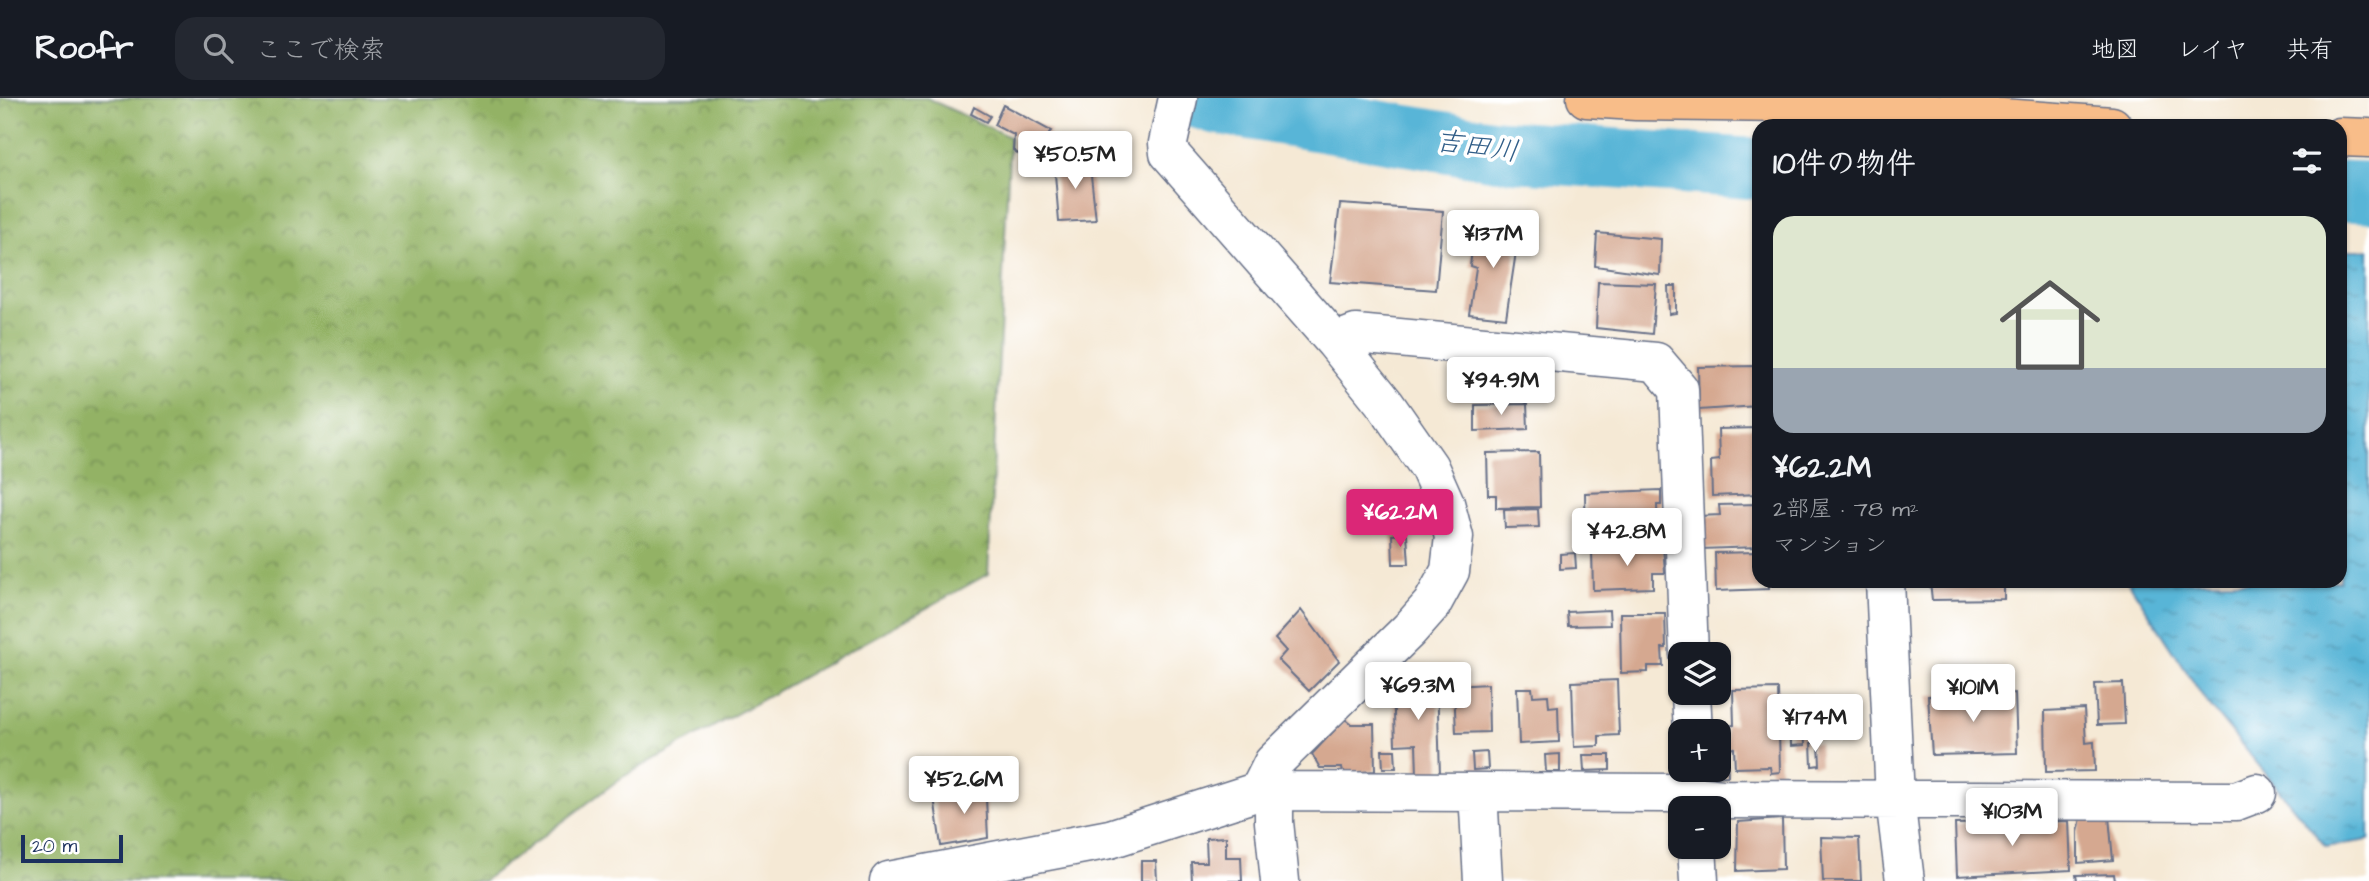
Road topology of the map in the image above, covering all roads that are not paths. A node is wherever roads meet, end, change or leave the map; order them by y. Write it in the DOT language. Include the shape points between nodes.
graph roads {
  1 [pos="1178,98"];
  2 [pos="1586,98"];
  3 [pos="1863,110"];
  4 [pos="2003,119"];
  5 [pos="2347,137"];
  6 [pos="2369,138"];
  7 [pos="1335,342"];
  8 [pos="1885,588"];
  9 [pos="1689,642"];
  10 [pos="1266,791"];
  11 [pos="1478,792"];
  12 [pos="1695,792"];
  13 [pos="2257,793"];
  14 [pos="1895,799"];
  15 [pos="1698,859"];
  16 [pos="889,881"];
  17 [pos="1280,881"];
  18 [pos="1483,881"];
  19 [pos="1699,881"];
  20 [pos="1905,881"];
  1 -- 7 [label="street" via="1169,153"];
  2 -- 3 [label="main road" via="1795,103"];
  3 -- 4 [label="main road"];
  5 -- 6 [label="main road"];
  7 -- 9 [label="street" via="1356,334 1656,362 1679,389"];
  7 -- 10 [label="street" via="1429,467 1454,537 1450,571 1432,604 1409,630 1273,763"];
  8 -- 14 [label="street"];
  10 -- 11 [label="street"];
  10 -- 16 [label="street" via="1110,839"];
  10 -- 17 [label="street"];
  11 -- 12 [label="street"];
  11 -- 18 [label="street"];
  12 -- 14 [label="street" via="1722,799"];
  13 -- 14 [label="street" via="2236,802"];
  14 -- 20 [label="street"];
  15 -- 19 [label="street"];
}
